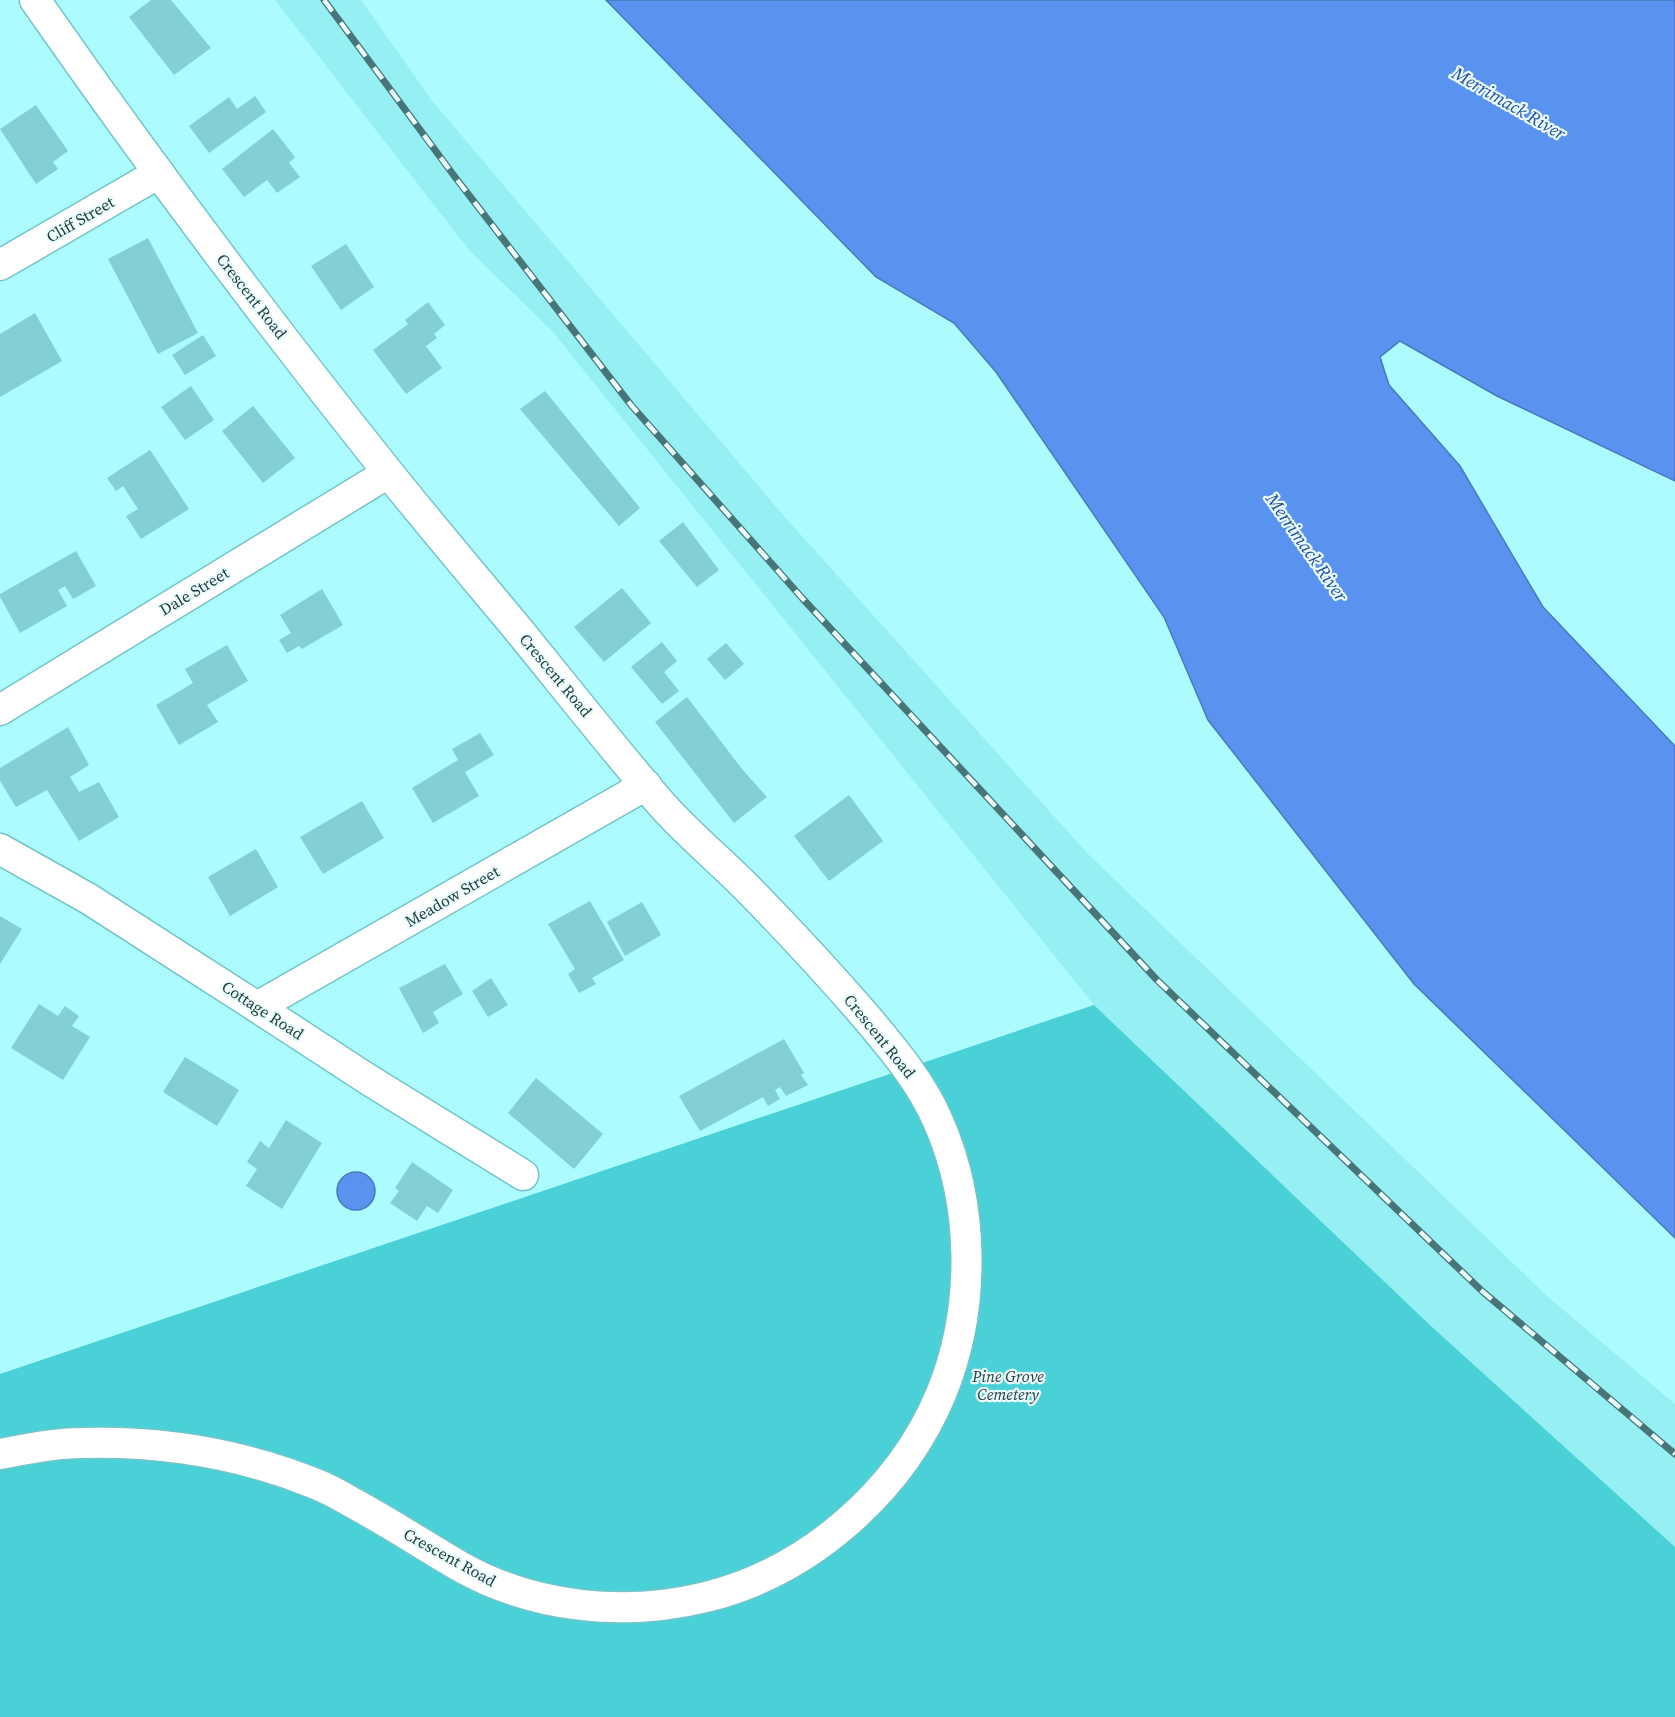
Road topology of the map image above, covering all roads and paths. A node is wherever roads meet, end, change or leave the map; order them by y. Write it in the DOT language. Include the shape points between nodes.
graph roads {
  1 [pos="35,0"];
  2 [pos="159,172"];
  3 [pos="0,265"];
  4 [pos="388,473"];
  5 [pos="0,710"];
  6 [pos="646,785"];
  7 [pos="0,849"];
  8 [pos="257,1006"];
  9 [pos="523,1175"];
  10 [pos="0,1454"];
  1 -- 2 [label="street, Crescent Road"];
  2 -- 3 [label="street, Cliff Street"];
  2 -- 4 [label="street, Crescent Road"];
  4 -- 5 [label="street, Dale Street"];
  4 -- 6 [label="street, Crescent Road"];
  6 -- 8 [label="street, Meadow Street"];
  6 -- 10 [label="street, Crescent Road" via="755,896 894,1050 918,1083 952,1157 961,1197 967,1279 953,1357 922,1431 873,1496 813,1548 778,1571 741,1587 662,1605 582,1606 503,1587 466,1570 320,1485 243,1459 161,1444 79,1443"];
  7 -- 8 [label="street, Cottage Road" via="89,899"];
  8 -- 9 [label="street, Cottage Road"];
}
